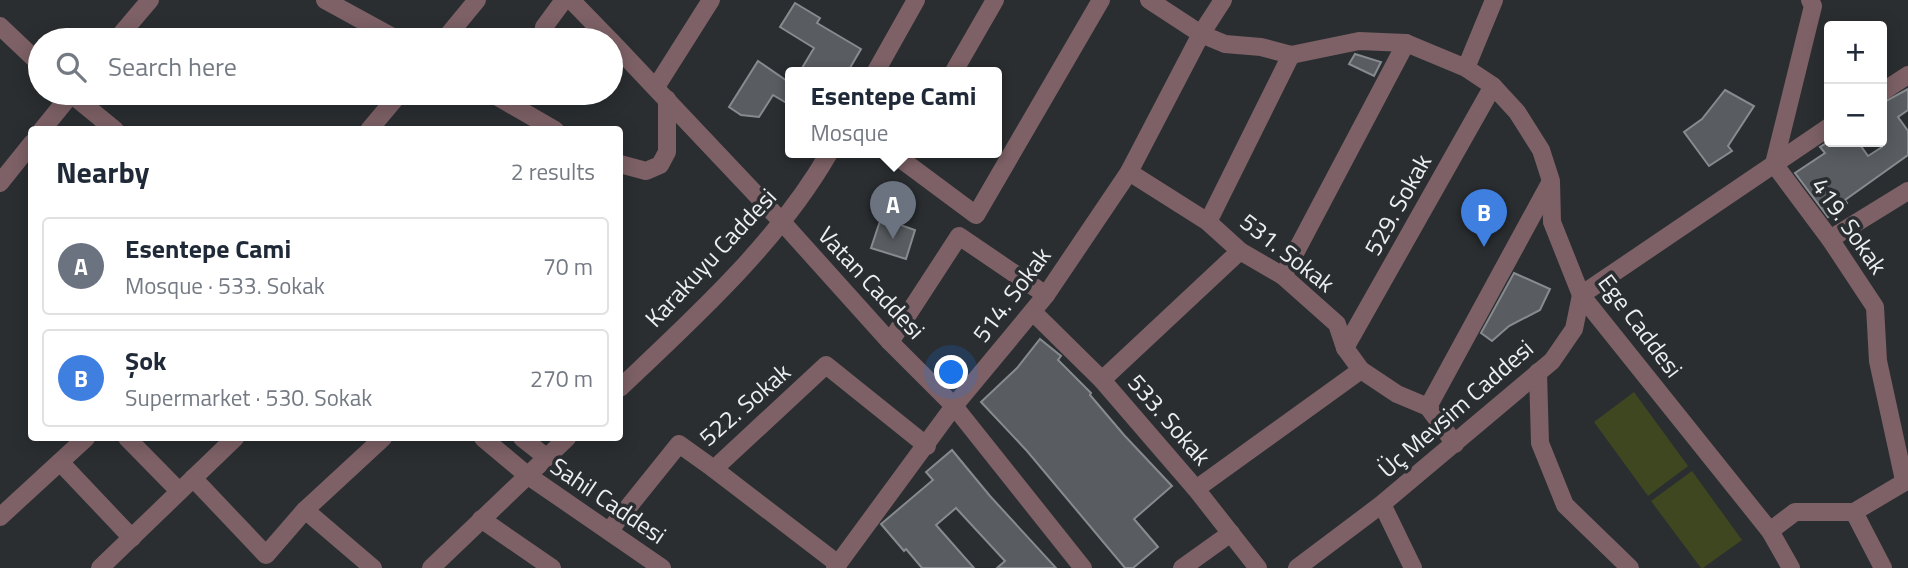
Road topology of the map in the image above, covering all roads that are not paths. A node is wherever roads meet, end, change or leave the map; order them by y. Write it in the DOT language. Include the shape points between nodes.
graph roads {
  1 [pos="150,0"];
  2 [pos="325,0"];
  3 [pos="477,0"];
  4 [pos="564,0"];
  5 [pos="571,0"];
  6 [pos="711,0"];
  7 [pos="916,0"];
  8 [pos="995,0"];
  9 [pos="1101,0"];
  10 [pos="1149,0"];
  11 [pos="1223,0"];
  12 [pos="1494,0"];
  13 [pos="1811,0"];
  14 [pos="589,7"];
  15 [pos="0,26"];
  16 [pos="126,28"];
  17 [pos="376,28"];
  18 [pos="454,28"];
  19 [pos="544,28"];
  20 [pos="602,28"];
  21 [pos="1201,34"];
  22 [pos="1406,43"];
  23 [pos="28,53"];
  24 [pos="623,54"];
  25 [pos="1292,55"];
  26 [pos="878,67"];
  27 [pos="956,67"];
  28 [pos="1466,68"];
  29 [pos="1908,75"];
  30 [pos="1493,86"];
  31 [pos="1887,89"];
  32 [pos="662,93"];
  33 [pos="62,105"];
  34 [pos="85,105"];
  35 [pos="390,105"];
  36 [pos="512,105"];
  37 [pos="45,126"];
  38 [pos="110,126"];
  39 [pos="372,126"];
  40 [pos="548,126"];
  41 [pos="1824,130"];
  42 [pos="28,148"];
  43 [pos="826,158"];
  44 [pos="905,158"];
  45 [pos="1774,164"];
  46 [pos="623,165"];
  47 [pos="1129,172"];
  48 [pos="1551,181"];
  49 [pos="0,183"];
  50 [pos="1908,191"];
  51 [pos="1208,222"];
  52 [pos="783,223"];
  53 [pos="1830,239"];
  54 [pos="1240,251"];
  55 [pos="1283,276"];
  56 [pos="1046,295"];
  57 [pos="1581,295"];
  58 [pos="1033,312"];
  59 [pos="890,342"];
  60 [pos="1345,348"];
  61 [pos="1361,370"];
  62 [pos="1538,372"];
  63 [pos="1102,380"];
  64 [pos="623,385"];
  65 [pos="954,406"];
  66 [pos="1428,407"];
  67 [pos="83,441"];
  68 [pos="130,441"];
  69 [pos="232,441"];
  70 [pos="380,441"];
  71 [pos="487,441"];
  72 [pos="526,441"];
  73 [pos="564,441"];
  74 [pos="1455,444"];
  75 [pos="927,446"];
  76 [pos="546,457"];
  77 [pos="60,462"];
  78 [pos="714,469"];
  79 [pos="527,475"];
  80 [pos="193,478"];
  81 [pos="1906,480"];
  82 [pos="1196,489"];
  83 [pos="179,491"];
  84 [pos="1382,504"];
  85 [pos="305,510"];
  86 [pos="1854,512"];
  87 [pos="0,517"];
  88 [pos="481,519"];
  89 [pos="609,531"];
  90 [pos="1770,531"];
  91 [pos="1231,533"];
  92 [pos="132,538"];
  93 [pos="107,566"];
  94 [pos="836,566"];
  95 [pos="1412,567"];
  96 [pos="373,568"];
  97 [pos="431,568"];
  98 [pos="552,568"];
  99 [pos="662,568"];
  100 [pos="1083,568"];
  101 [pos="1182,568"];
  102 [pos="1258,568"];
  103 [pos="1297,568"];
  104 [pos="1630,568"];
  105 [pos="1791,568"];
  106 [pos="1884,568"];
  1 -- 16 [label="street"];
  2 -- 17 [label="street"];
  3 -- 18 [label="street"];
  4 -- 19 [label="street"];
  5 -- 14 [label="street, Vatan Caddesi"];
  6 -- 32 [label="street"];
  7 -- 26 [label="street"];
  8 -- 27 [label="street"];
  9 -- 44 [label="street" via="976,215"];
  10 -- 21 [label="street, Ege Caddesi"];
  11 -- 21 [label="street, 514. Sokak"];
  12 -- 28 [label="street"];
  13 -- 45 [label="street"];
  14 -- 20 [label="street, Vatan Caddesi"];
  15 -- 23 [label="street"];
  21 -- 25 [label="street, Ege Caddesi" via="1225,44"];
  21 -- 47 [label="street, 514. Sokak"];
  22 -- 25 [label="street, Ege Caddesi" via="1359,41"];
  22 -- 28 [label="street, Ege Caddesi"];
  22 -- 55 [label="street"];
  24 -- 32 [label="street, Vatan Caddesi"];
  25 -- 51 [label="street"];
  28 -- 30 [label="street, Ege Caddesi"];
  29 -- 31 [label="street"];
  30 -- 48 [label="street, Ege Caddesi" via="1517,112 1541,150"];
  30 -- 60 [label="street, 529. Sokak"];
  32 -- 46 [label="street" via="667,152 660,165 646,171"];
  32 -- 52 [label="street, Vatan Caddesi"];
  33 -- 37 [label="street"];
  34 -- 38 [label="street"];
  35 -- 39 [label="street"];
  36 -- 40 [label="street"];
  41 -- 45 [label="street"];
  42 -- 49 [label="street"];
  43 -- 52 [label="street, Karakuyu Caddesi"];
  45 -- 53 [label="street, 419. Sokak"];
  45 -- 57 [label="street"];
  47 -- 51 [label="street, 531. Sokak"];
  47 -- 56 [label="street, 514. Sokak"];
  48 -- 57 [label="street, Ege Caddesi" via="1552,222"];
  48 -- 66 [label="street"];
  50 -- 53 [label="street"];
  51 -- 54 [label="street, 531. Sokak"];
  52 -- 59 [label="street, Vatan Caddesi"];
  52 -- 64 [label="street, Karakuyu Caddesi"];
  53 -- 81 [label="street, 419. Sokak" via="1875,307 1878,360"];
  54 -- 55 [label="street, 531. Sokak"];
  54 -- 63 [label="street"];
  55 -- 60 [label="street, 531. Sokak" via="1337,324"];
  56 -- 58 [label="street, 514. Sokak"];
  56 -- 59 [label="street" via="959,236"];
  57 -- 62 [label="street, Üç Mevsim Caddesi" via="1574,330"];
  57 -- 90 [label="street, Ege Caddesi"];
  58 -- 63 [label="street, 533. Sokak"];
  58 -- 65 [label="street, 514. Sokak"];
  59 -- 65 [label="street, Vatan Caddesi"];
  60 -- 61 [label="street, 531. Sokak"];
  61 -- 66 [label="street, 531. Sokak"];
  61 -- 82 [label="street"];
  62 -- 74 [label="street, Üç Mevsim Caddesi"];
  62 -- 104 [label="street" via="1540,443 1565,505"];
  63 -- 82 [label="street, 533. Sokak"];
  65 -- 75 [label="street, 514. Sokak"];
  65 -- 100 [label="street, Vatan Caddesi"];
  66 -- 74 [label="street, 531. Sokak"];
  67 -- 77 [label="street"];
  68 -- 83 [label="street"];
  69 -- 80 [label="street"];
  70 -- 85 [label="street"];
  71 -- 79 [label="street, Sahil Caddesi"];
  72 -- 76 [label="street"];
  73 -- 76 [label="street"];
  74 -- 84 [label="street, Üç Mevsim Caddesi"];
  75 -- 78 [label="street, 522. Sokak" via="827,365"];
  75 -- 94 [label="street, 514. Sokak"];
  76 -- 79 [label="street"];
  77 -- 87 [label="street"];
  77 -- 92 [label="street"];
  78 -- 89 [label="street, 522. Sokak" via="679,444"];
  78 -- 94 [label="street"];
  79 -- 88 [label="street"];
  79 -- 89 [label="street, Sahil Caddesi"];
  80 -- 83 [label="street"];
  80 -- 85 [label="street" via="266,555"];
  81 -- 86 [label="street"];
  82 -- 91 [label="street, 533. Sokak"];
  83 -- 92 [label="street"];
  84 -- 95 [label="street"];
  84 -- 103 [label="street, Üç Mevsim Caddesi"];
  85 -- 96 [label="street"];
  86 -- 90 [label="street" via="1795,512"];
  86 -- 106 [label="street"];
  88 -- 97 [label="street"];
  88 -- 98 [label="street"];
  89 -- 99 [label="street, Sahil Caddesi"];
  90 -- 105 [label="street, Ege Caddesi"];
  91 -- 101 [label="street"];
  91 -- 102 [label="street, 533. Sokak"];
  92 -- 93 [label="street"];
}
